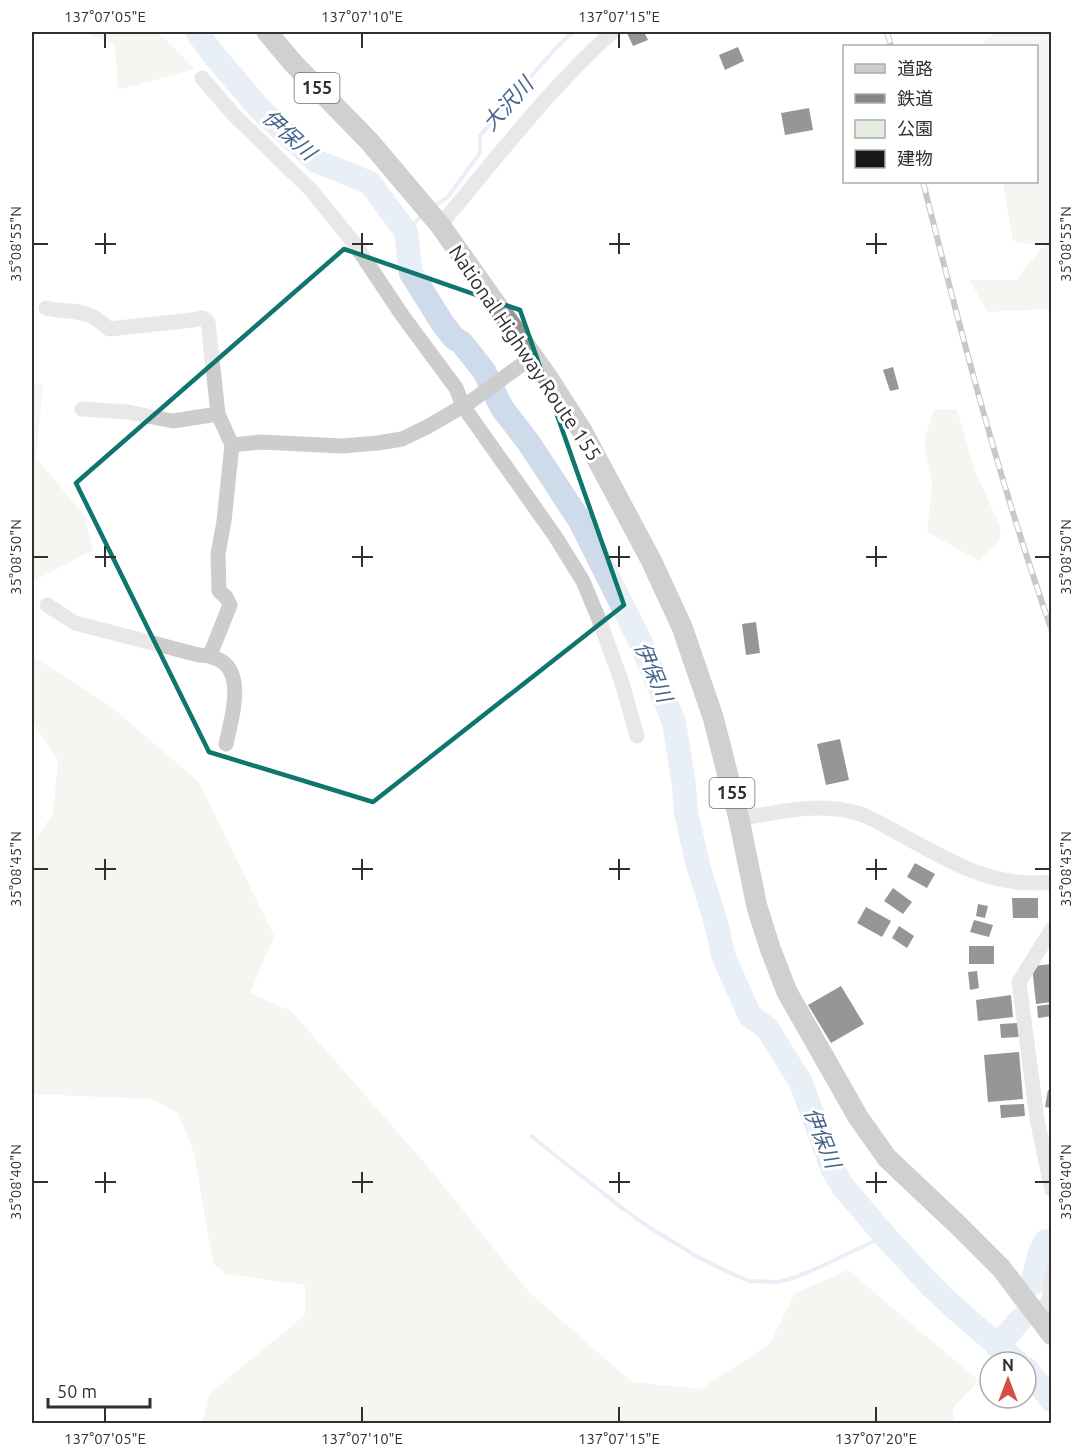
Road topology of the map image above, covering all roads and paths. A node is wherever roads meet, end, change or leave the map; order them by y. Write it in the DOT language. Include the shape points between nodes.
graph roads {
  1 [pos="267,32"];
  2 [pos="612,32"];
  3 [pos="202,78"];
  4 [pos="440,225"];
  5 [pos="46,308"];
  6 [pos="532,357"];
  7 [pos="466,404"];
  8 [pos="82,409"];
  9 [pos="218,414"];
  10 [pos="231,445"];
  11 [pos="47,605"];
  12 [pos="210,655"];
  13 [pos="638,736"];
  14 [pos="226,744"];
  15 [pos="739,819"];
  16 [pos="1052,882"];
  17 [pos="1052,929"];
  18 [pos="1052,1190"];
  19 [pos="1052,1271"];
  20 [pos="1046,1327"];
  1 -- 4 [label="highway, National Highway Route 155 / 155" via="369,141"];
  2 -- 4 [label="street" via="548,95"];
  3 -- 7 [label="street" via="311,190 354,243"];
  4 -- 6 [label="highway, National Highway Route 155 / 155"];
  5 -- 9 [label="street" via="85,314 109,329 206,319"];
  6 -- 7 [label="street"];
  6 -- 15 [label="highway, National Highway Route 155 / 155" via="582,431 682,627 713,717"];
  7 -- 10 [label="street" via="402,439 342,446 261,442"];
  7 -- 13 [label="street" via="583,581"];
  8 -- 9 [label="street" via="173,421"];
  9 -- 10 [label="street"];
  10 -- 12 [label="street" via="218,554 219,591 230,606"];
  11 -- 12 [label="street" via="75,623"];
  12 -- 14 [label="street" via="223,663 235,683"];
  15 -- 16 [label="street" via="822,808 858,813 966,869 1021,883"];
  15 -- 20 [label="highway, National Highway Route 155 / 155" via="757,907 787,992 858,1117 887,1158 1001,1268"];
  17 -- 18 [label="street" via="1019,982 1037,1119"];
  19 -- 20 [label="street" via="1049,1300 1043,1308"];
}
